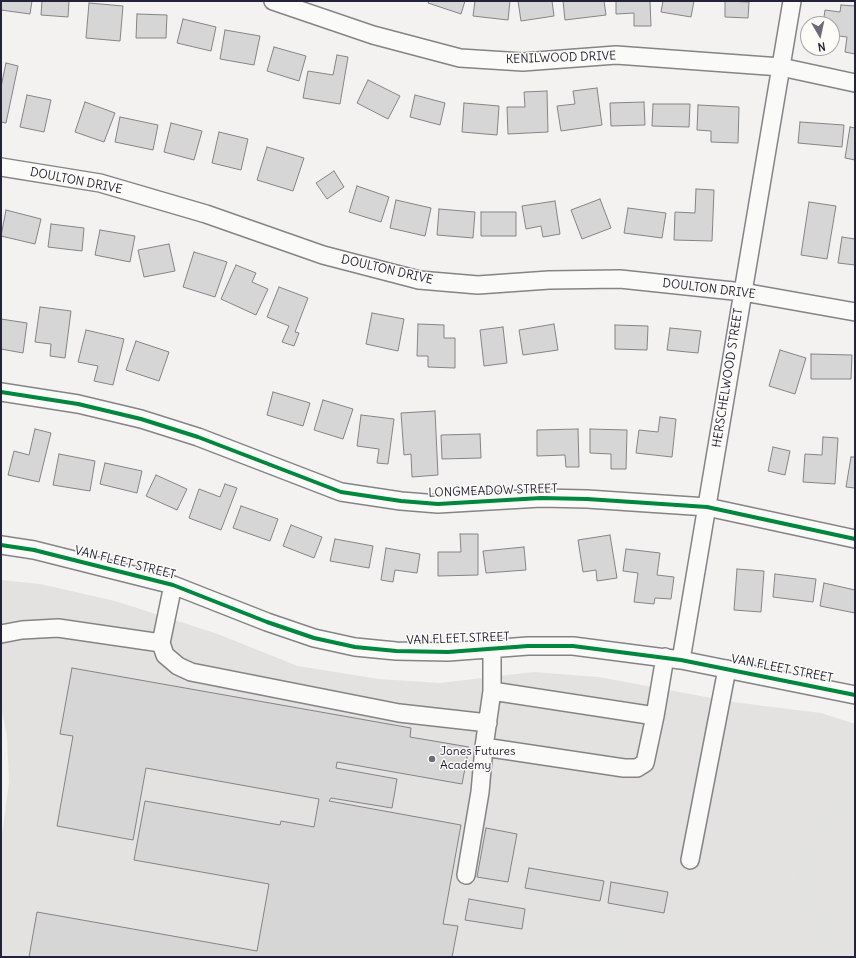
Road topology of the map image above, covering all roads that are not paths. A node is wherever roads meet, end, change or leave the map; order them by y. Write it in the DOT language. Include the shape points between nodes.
graph roads {
  1 [pos="273,1"];
  2 [pos="792,1"];
  3 [pos="781,67"];
  4 [pos="855,83"];
  5 [pos="1,167"];
  6 [pos="743,292"];
  7 [pos="855,312"];
  8 [pos="1,392"];
  9 [pos="707,507"];
  10 [pos="855,540"];
  11 [pos="1,546"];
  12 [pos="173,585"];
  13 [pos="1,634"];
  14 [pos="161,643"];
  15 [pos="492,648"];
  16 [pos="673,658"];
  17 [pos="727,668"];
  18 [pos="492,690"];
  19 [pos="855,695"];
  20 [pos="655,716"];
  21 [pos="488,723"];
  22 [pos="484,747"];
  23 [pos="690,860"];
  24 [pos="466,875"];
  1 -- 3 [label="street, KENILWOOD DRIVE" via="373,35 460,58 523,62 616,55"];
  2 -- 3 [label="street, HERSCHELWOOD STREET"];
  3 -- 4 [label="street, KENILWOOD DRIVE"];
  3 -- 6 [label="street, HERSCHELWOOD STREET"];
  5 -- 6 [label="street, DOULTON DRIVE" via="100,184 206,214 323,255 419,280 478,285 620,279"];
  6 -- 7 [label="street, DOULTON DRIVE"];
  6 -- 9 [label="street, HERSCHELWOOD STREET"];
  8 -- 9 [label="street, LONGMEADOW STREET" via="78,404 141,420 198,437 341,492 438,504 587,498"];
  9 -- 10 [label="street, LONGMEADOW STREET"];
  9 -- 16 [label="street, HERSCHELWOOD STREET"];
  11 -- 12 [label="street, VAN FLEET STREET" via="34,550"];
  12 -- 14 [label="street"];
  12 -- 15 [label="street, VAN FLEET STREET" via="267,622 314,638 355,647 448,652"];
  13 -- 14 [label="street" via="58,628"];
  14 -- 21 [label="street" via="164,655 191,672 399,713"];
  15 -- 16 [label="street, VAN FLEET STREET" via="573,646"];
  15 -- 18 [label="street"];
  16 -- 17 [label="street, VAN FLEET STREET"];
  16 -- 20 [label="street, HERSCHELWOOD STREET"];
  17 -- 19 [label="street, VAN FLEET STREET"];
  17 -- 23 [label="street"];
  18 -- 20 [label="street"];
  18 -- 21 [label="street"];
  20 -- 22 [label="street, HERSCHELWOOD STREET" via="645,763 637,768"];
  21 -- 22 [label="street"];
  22 -- 24 [label="street" via="480,792"];
}
